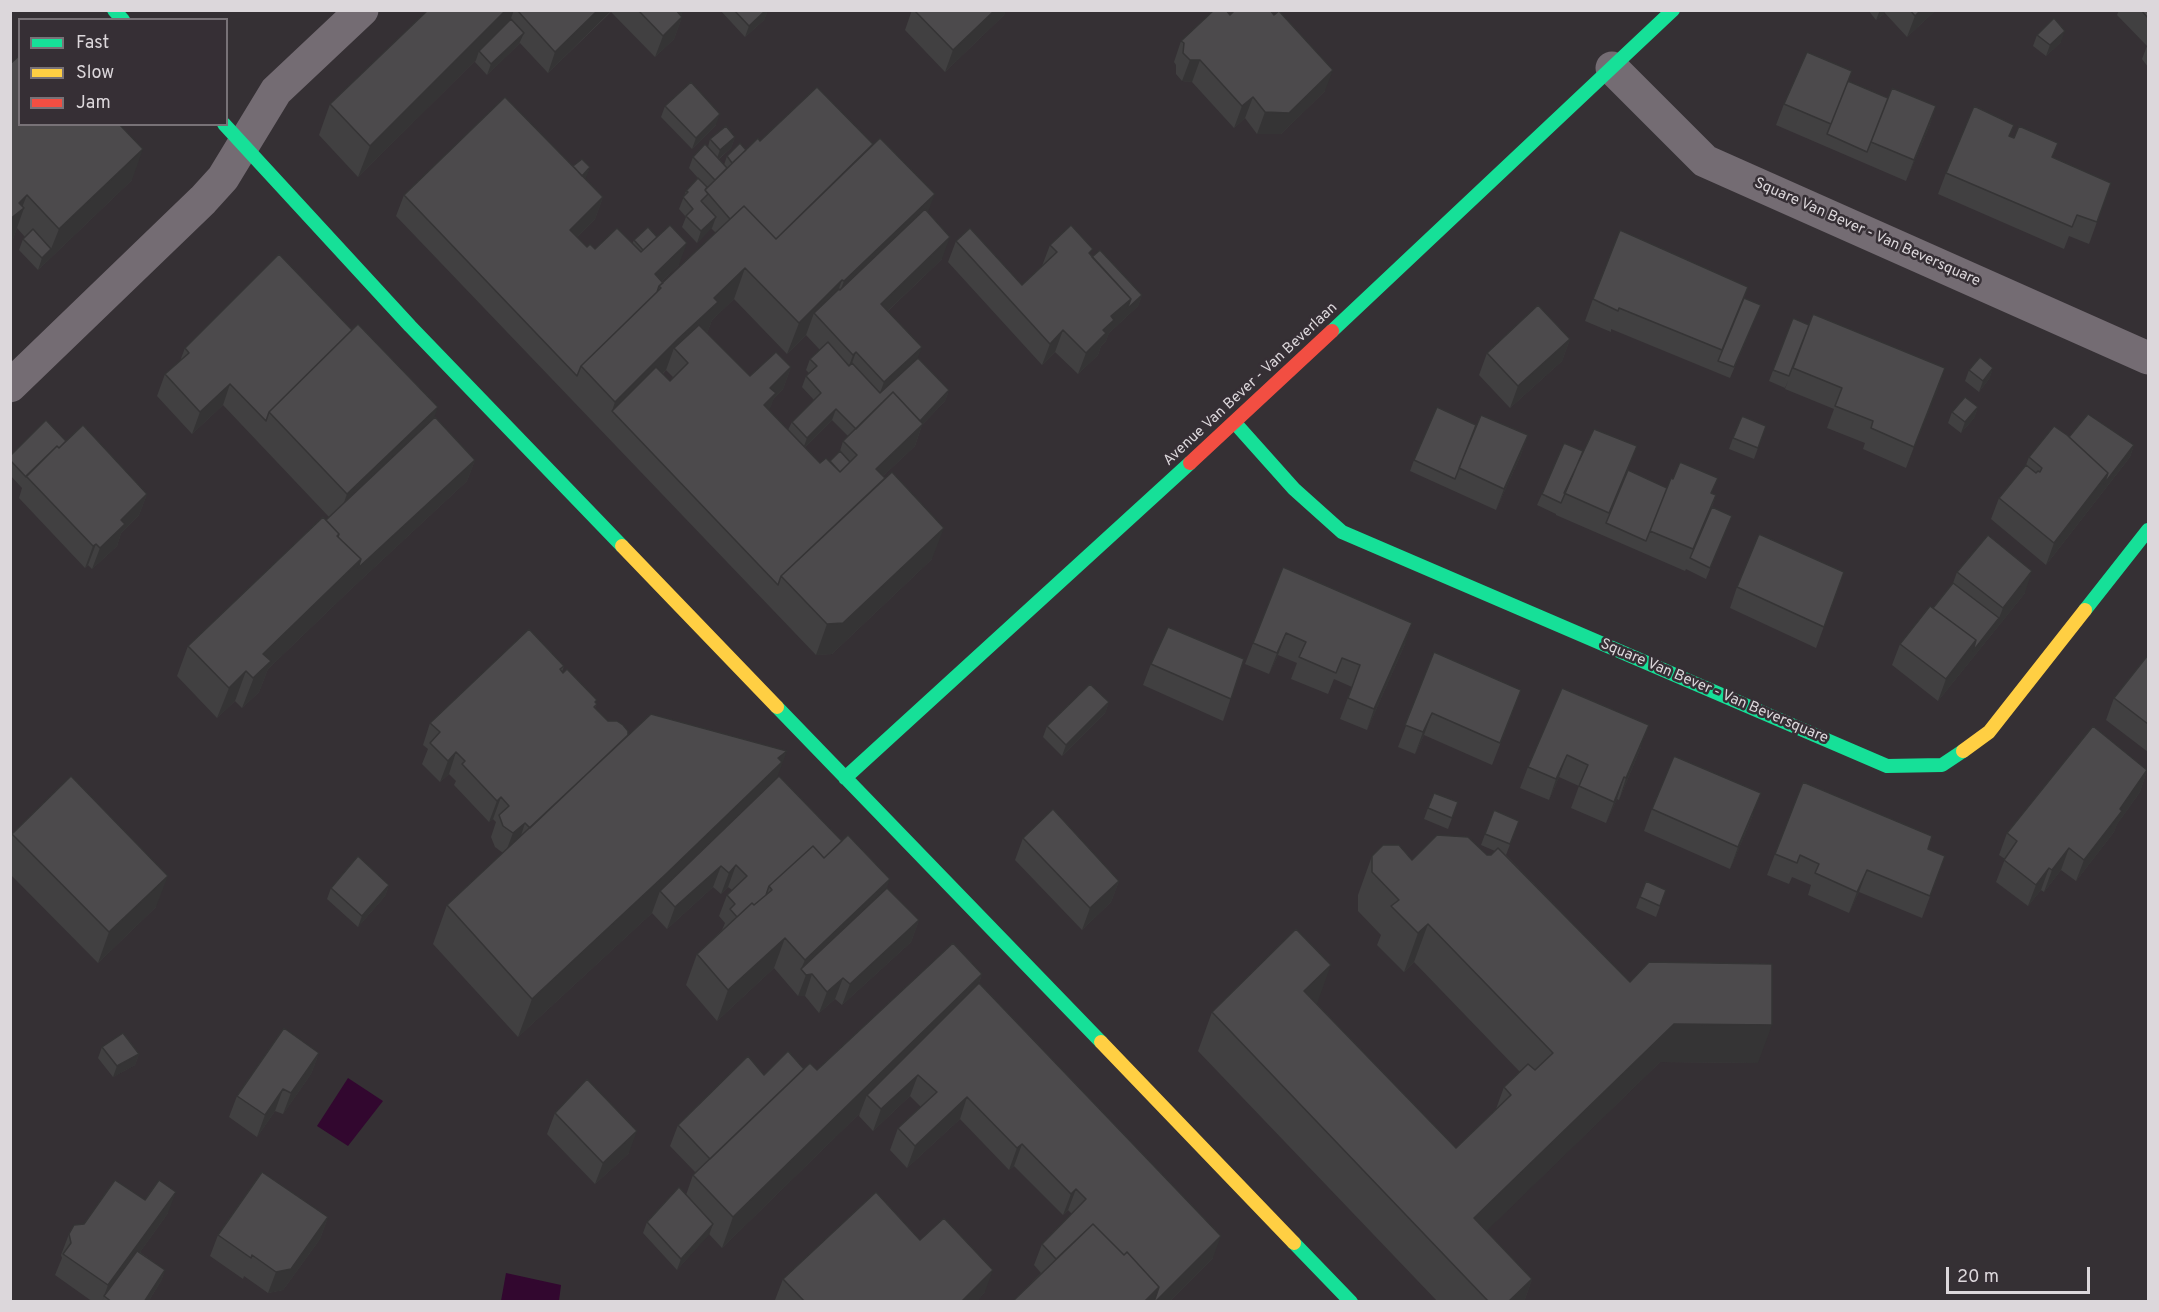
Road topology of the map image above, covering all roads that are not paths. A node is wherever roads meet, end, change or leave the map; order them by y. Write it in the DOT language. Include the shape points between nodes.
graph roads {
  1 [pos="362,10"];
  2 [pos="1673,10"];
  3 [pos="1612,68"];
  4 [pos="234,135"];
  5 [pos="2148,358"];
  6 [pos="10,386"];
  7 [pos="1235,423"];
  8 [pos="2148,530"];
  9 [pos="845,778"];
  10 [pos="1351,1302"];
  1 -- 4 [label="street"];
  2 -- 3 [label="street, Avenue Van Bever - Van Beverlaan"];
  3 -- 5 [label="street, Square Van Bever - Van Beversquare" via="1705,161"];
  3 -- 7 [label="street, Avenue Van Bever - Van Beverlaan"];
  4 -- 6 [label="street" via="223,178"];
  4 -- 9 [label="street" via="410,326"];
  7 -- 8 [label="street, Square Van Bever - Van Beversquare" via="1294,489 1342,531 1887,766 1942,765 1989,732"];
  7 -- 9 [label="street, Avenue Van Bever - Van Beverlaan"];
  9 -- 10 [label="street"];
}
